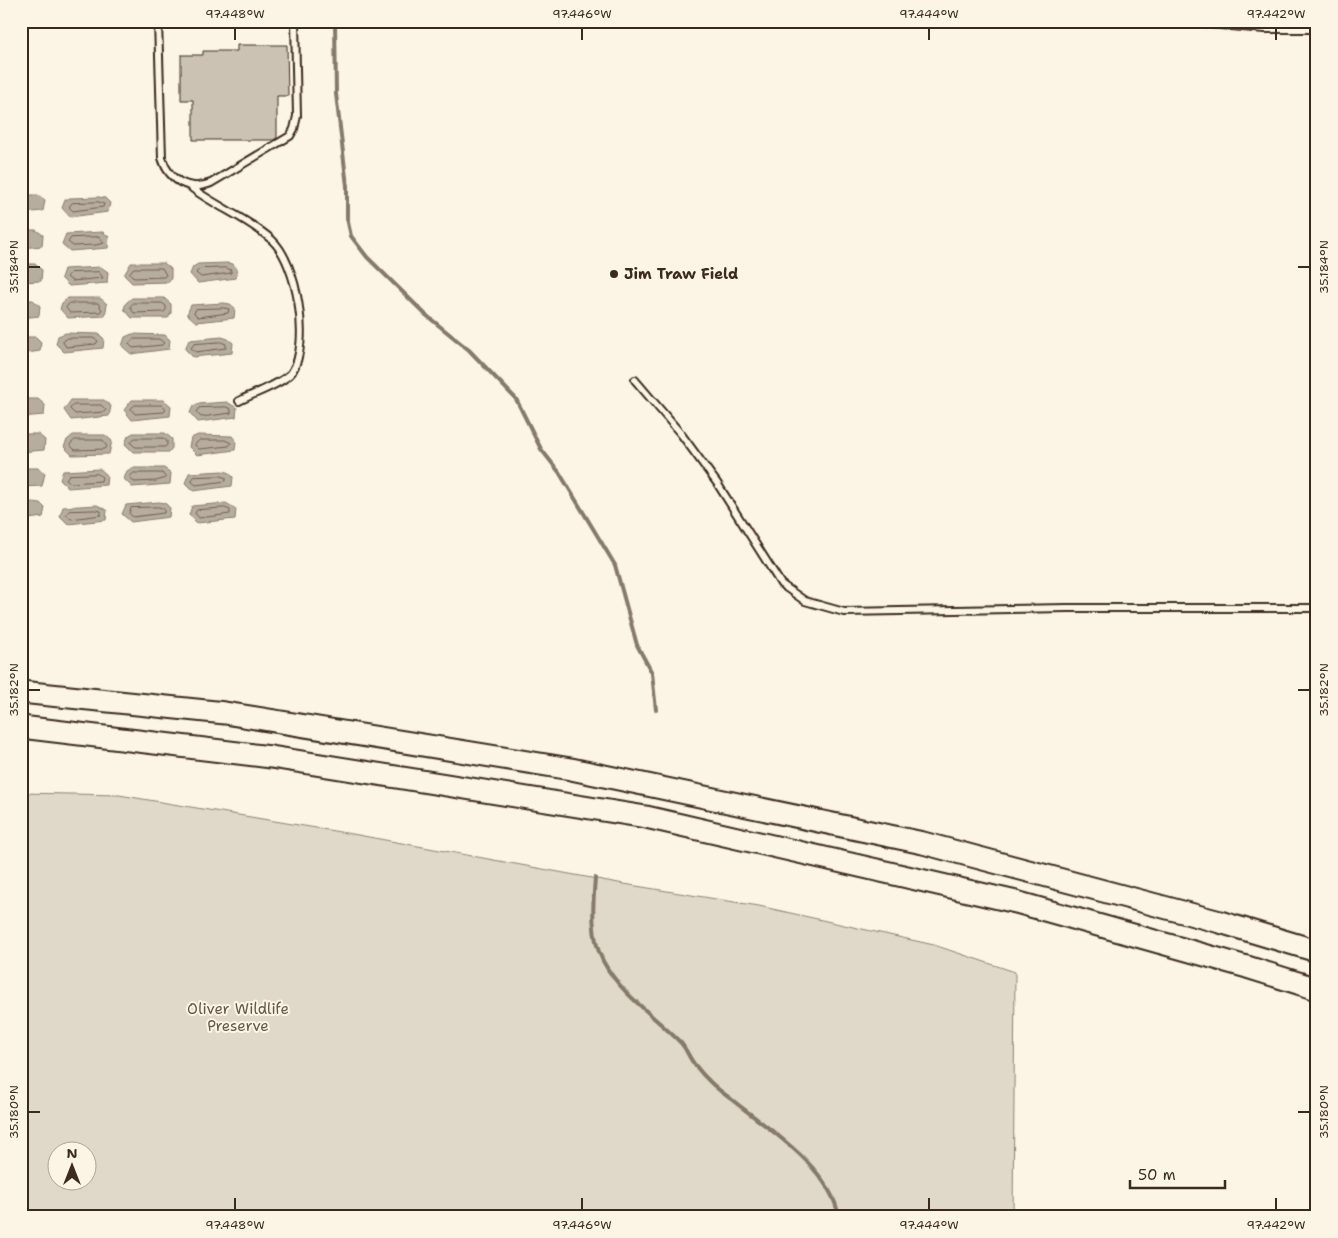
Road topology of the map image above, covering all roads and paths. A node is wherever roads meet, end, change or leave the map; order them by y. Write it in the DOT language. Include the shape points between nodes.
graph roads {
  1 [pos="158,21"];
  2 [pos="295,21"];
  3 [pos="1209,21"];
  4 [pos="1317,26"];
  5 [pos="192,188"];
  6 [pos="635,380"];
  7 [pos="239,401"];
  8 [pos="1317,608"];
  9 [pos="21,692"];
  10 [pos="21,727"];
  11 [pos="1317,951"];
  12 [pos="1317,989"];
  1 -- 5 [label="lane" via="162,158 169,174"];
  2 -- 5 [label="lane" via="297,116 290,136 212,183"];
  3 -- 4 [label="street"];
  5 -- 7 [label="lane" via="272,240 289,266 295,284 301,339 299,356 291,373"];
  6 -- 8 [label="lane" via="717,483 781,584 805,602 844,612"];
  9 -- 11 [label="highway" via="225,714 571,769 923,843"];
  10 -- 12 [label="highway" via="271,757 646,817 1016,902"];
}
